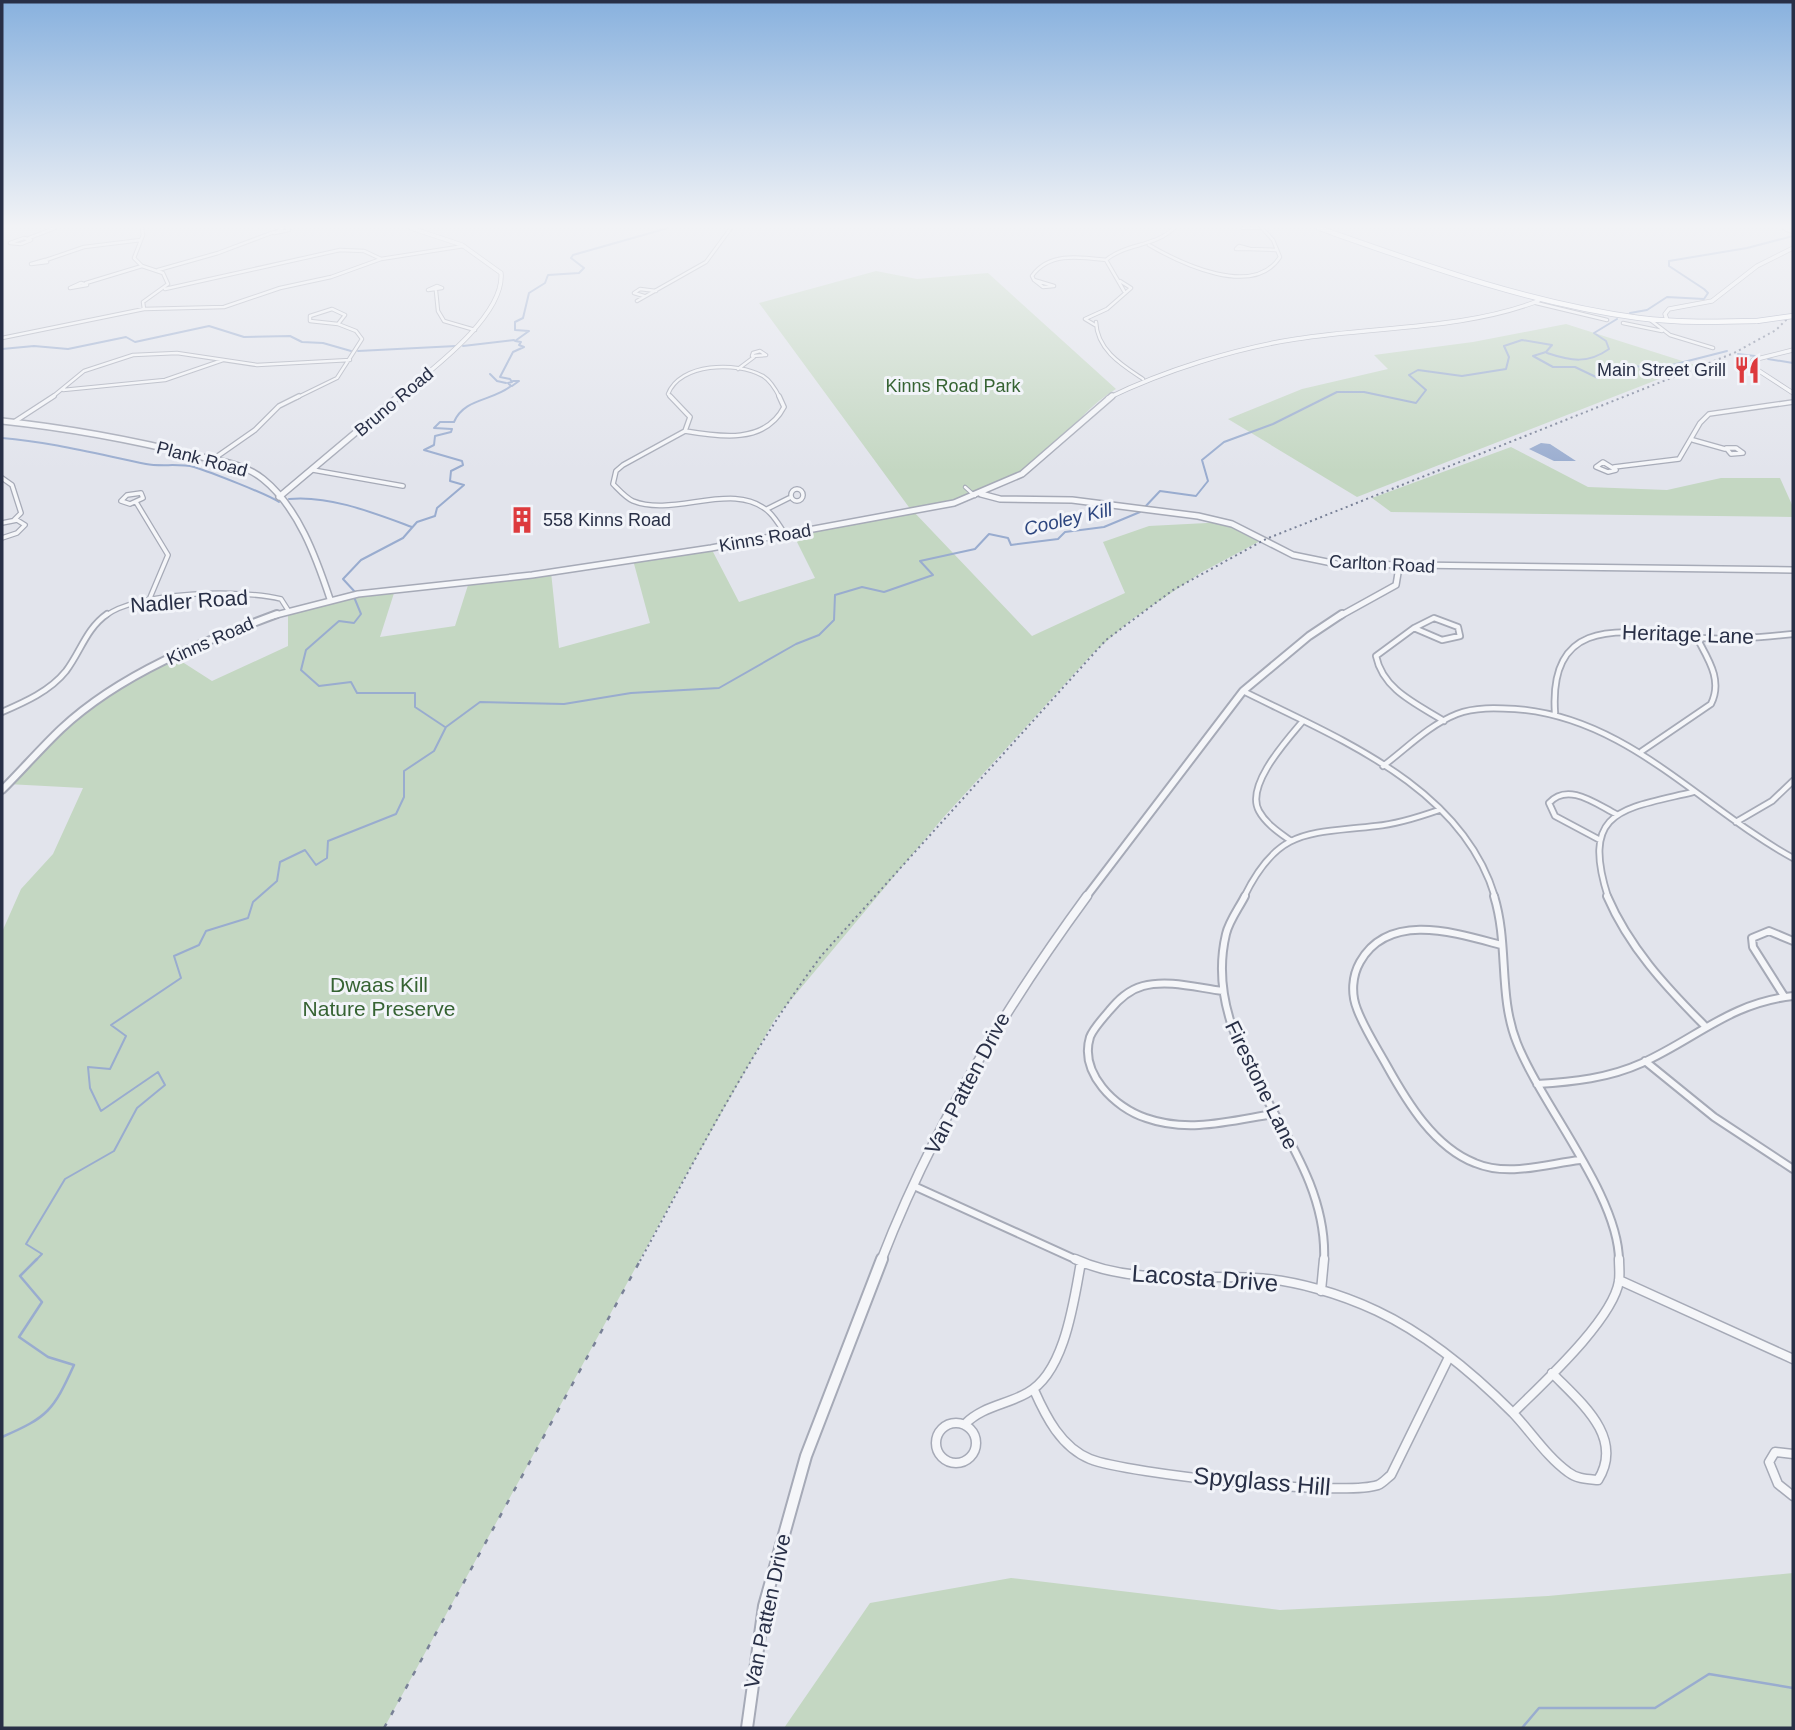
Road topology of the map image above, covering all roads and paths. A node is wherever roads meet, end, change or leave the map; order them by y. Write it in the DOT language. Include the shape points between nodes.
graph roads {
  1 [pos="144,309"];
  2 [pos="155,309"];
  3 [pos="437,309"];
  4 [pos="486,309"];
  5 [pos="1107,309"];
  6 [pos="1508,309"];
  7 [pos="1563,309"];
  8 [pos="1581,309"];
  9 [pos="1675,309"];
  10 [pos="1100,316"];
  11 [pos="1793,316"];
  12 [pos="1649,319"];
  13 [pos="1607,320"];
  14 [pos="1667,320"];
  15 [pos="1623,323"];
  16 [pos="338,324"];
  17 [pos="1095,325"];
  18 [pos="475,330"];
  19 [pos="1662,331"];
  20 [pos="2,338"];
  21 [pos="1713,348"];
  22 [pos="1793,350"];
  23 [pos="754,357"];
  24 [pos="223,360"];
  25 [pos="350,360"];
  26 [pos="738,369"];
  27 [pos="1143,379"];
  28 [pos="62,390"];
  29 [pos="1793,393"];
  30 [pos="1793,402"];
  31 [pos="2,421"];
  32 [pos="14,422"];
  33 [pos="685,431"];
  34 [pos="1693,440"];
  35 [pos="1724,449"];
  36 [pos="212,460"];
  37 [pos="1614,467"];
  38 [pos="313,470"];
  39 [pos="2,478"];
  40 [pos="403,486"];
  41 [pos="965,487"];
  42 [pos="978,495"];
  43 [pos="279,497"];
  44 [pos="789,498"];
  45 [pos="136,502"];
  46 [pos="767,509"];
  47 [pos="15,520"];
  48 [pos="2,523"];
  49 [pos="786,535"];
  50 [pos="2,538"];
  51 [pos="1398,567"];
  52 [pos="1793,570"];
  53 [pos="330,599"];
  54 [pos="149,600"];
  55 [pos="288,610"];
  56 [pos="1414,628"];
  57 [pos="1793,634"];
  58 [pos="1697,638"];
  59 [pos="1243,691"];
  60 [pos="2,712"];
  61 [pos="1555,713"];
  62 [pos="1444,721"];
  63 [pos="1302,722"];
  64 [pos="1642,751"];
  65 [pos="1383,765"];
  66 [pos="1793,781"];
  67 [pos="2,790"];
  68 [pos="1693,792"];
  69 [pos="1440,810"];
  70 [pos="1616,814"];
  71 [pos="1736,822"];
  72 [pos="1600,839"];
  73 [pos="1290,841"];
  74 [pos="1793,858"];
  75 [pos="1793,941"];
  76 [pos="1501,945"];
  77 [pos="1223,991"];
  78 [pos="1784,996"];
  79 [pos="1793,996"];
  80 [pos="1704,1025"];
  81 [pos="1645,1061"];
  82 [pos="1537,1084"];
  83 [pos="1273,1114"];
  84 [pos="1580,1160"];
  85 [pos="1793,1169"];
  86 [pos="914,1186"];
  87 [pos="1081,1262"];
  88 [pos="1619,1280"];
  89 [pos="1321,1291"];
  90 [pos="1449,1357"];
  91 [pos="1793,1359"];
  92 [pos="1552,1373"];
  93 [pos="1034,1390"];
  94 [pos="1513,1413"];
  95 [pos="965,1424"];
  96 [pos="1793,1454"];
  97 [pos="1793,1496"];
  98 [pos="747,1728"];
  1 -- 2 [label="street"];
  1 -- 20 [label="street"];
  3 -- 18 [label="street" via="438,316 452,327"];
  4 -- 18 [label="street, Bruno Road"];
  5 -- 10 [label="street"];
  6 -- 27 [label="street, Kinns Road" via="1451,322 1294,339"];
  7 -- 13 [label="street"];
  8 -- 12 [label="main road"];
  9 -- 14 [label="street" via="1665,314"];
  10 -- 17 [label="street"];
  10 -- 17 [label="street" via="1085,319"];
  11 -- 14 [label="main road, bridge" via="1757,321"];
  12 -- 14 [label="main road"];
  12 -- 19 [label="street"];
  15 -- 19 [label="street"];
  16 -- 16 [label="street" via="313,322 309,318 339,310 346,316"];
  16 -- 25 [label="street" via="356,331 362,339"];
  17 -- 27 [label="street" via="1110,352"];
  18 -- 38 [label="street, Bruno Road"];
  19 -- 21 [label="street"];
  22 -- 29 [label="street" via="1753,360 1751,365"];
  23 -- 26 [label="street"];
  24 -- 25 [label="street" via="257,365"];
  24 -- 28 [label="street" via="193,375 158,384"];
  24 -- 28 [label="street" via="177,353 133,355 90,368"];
  25 -- 36 [label="street" via="333,381 278,407 256,430"];
  26 -- 33 [label="street" via="697,371 669,387 668,394 690,416"];
  26 -- 33 [label="street" via="764,377 773,387 784,407 777,422 764,430 733,436"];
  27 -- 42 [label="street, Kinns Road" via="1097,405 1037,464"];
  28 -- 32 [label="street"];
  30 -- 34 [label="street" via="1709,414 1702,418"];
  31 -- 32 [label="street, Plank Road"];
  32 -- 36 [label="street, Plank Road" via="88,432"];
  33 -- 46 [label="street" via="616,471 613,484 620,494 644,505 732,499"];
  34 -- 35 [label="street"];
  34 -- 37 [label="street" via="1674,461"];
  36 -- 43 [label="street, Plank Road" via="256,474"];
  37 -- 37 [label="street" via="1603,463 1595,465 1608,472 1615,471"];
  38 -- 40 [label="street"];
  38 -- 43 [label="street, Bruno Road"];
  39 -- 47 [label="street" via="12,485 21,513"];
  41 -- 42 [label="street"];
  42 -- 49 [label="street, Kinns Road"];
  42 -- 51 [label="street, Carlton Road" via="1141,507 1232,524 1305,559"];
  43 -- 53 [label="street, Plank Road" via="312,551"];
  44 -- 46 [label="street"];
  45 -- 45 [label="street" via="124,503 121,500 133,493 143,494"];
  45 -- 54 [label="street" via="168,555"];
  46 -- 49 [label="street"];
  47 -- 48 [label="street"];
  47 -- 50 [label="street" via="24,522 24,528"];
  49 -- 53 [label="street, Kinns Road" via="541,574"];
  51 -- 52 [label="street, Carlton Road"];
  51 -- 59 [label="street, Van Patten Drive" via="1396,585 1309,636"];
  53 -- 55 [label="street, Kinns Road"];
  54 -- 55 [label="street, Nadler Road" via="268,596 281,599"];
  54 -- 60 [label="street, Nadler Road" via="118,607 102,617 89,630 65,673"];
  55 -- 67 [label="street, Kinns Road" via="199,643 130,680 63,727"];
  56 -- 56 [label="street" via="1438,618 1461,632 1448,641"];
  56 -- 62 [label="street" via="1381,650 1376,663 1395,688"];
  57 -- 58 [label="street, Heritage Lane"];
  58 -- 61 [label="street, Heritage Lane" via="1620,630 1584,639 1558,672"];
  58 -- 64 [label="street" via="1716,678 1717,696"];
  59 -- 63 [label="street"];
  59 -- 86 [label="street, Van Patten Drive" via="1026,979 959,1091"];
  61 -- 62 [label="street" via="1480,710"];
  61 -- 64 [label="street" via="1592,725"];
  62 -- 65 [label="street"];
  63 -- 65 [label="street"];
  63 -- 73 [label="street" via="1253,794 1264,820"];
  64 -- 68 [label="street"];
  65 -- 69 [label="street"];
  66 -- 71 [label="street" via="1772,801"];
  68 -- 70 [label="street"];
  68 -- 71 [label="street"];
  69 -- 73 [label="street, Firestone Lane" via="1401,822 1315,831"];
  69 -- 76 [label="street" via="1467,843 1490,885"];
  70 -- 72 [label="street"];
  70 -- 72 [label="street" via="1575,794 1552,797 1549,803 1555,816"];
  71 -- 74 [label="street"];
  72 -- 80 [label="street" via="1607,900 1617,923 1648,966"];
  73 -- 77 [label="street, Firestone Lane" via="1264,865 1235,910 1223,955"];
  75 -- 78 [label="street" via="1769,931 1752,938"];
  76 -- 82 [label="street" via="1511,1028"];
  76 -- 84 [label="street" via="1430,930 1395,932 1369,950 1354,975 1357,1010 1415,1111 1449,1148 1484,1167 1499,1169"];
  77 -- 83 [label="street, Firestone Lane" via="1229,1023"];
  77 -- 83 [label="street" via="1143,985 1126,992 1090,1038 1093,1075 1123,1110 1147,1120 1212,1125"];
  78 -- 79 [label="street"];
  78 -- 80 [label="street" via="1730,1011"];
  80 -- 81 [label="street"];
  81 -- 82 [label="street" via="1595,1080"];
  81 -- 85 [label="street" via="1714,1117"];
  82 -- 84 [label="street"];
  83 -- 89 [label="street, Firestone Lane" via="1321,1216 1325,1251"];
  84 -- 88 [label="street" via="1611,1222"];
  86 -- 87 [label="street, Lacosta Drive"];
  86 -- 98 [label="street, Van Patten Drive" via="806,1457 764,1606"];
  87 -- 89 [label="street, Lacosta Drive" via="1176,1279 1255,1278"];
  87 -- 93 [label="street" via="1056,1357"];
  88 -- 91 [label="street"];
  88 -- 92 [label="street" via="1607,1309"];
  89 -- 90 [label="street, Lacosta Drive" via="1377,1311"];
  90 -- 93 [label="street, Spyglass Hill" via="1391,1475 1378,1485 1347,1488 1190,1475 1092,1460 1056,1433"];
  90 -- 94 [label="street, Lacosta Drive"];
  92 -- 94 [label="street"];
  92 -- 94 [label="street" via="1602,1433 1609,1459 1606,1472 1598,1480 1566,1471"];
  93 -- 95 [label="street" via="975,1415"];
  95 -- 95 [label="street" via="948,1422 937,1436 939,1452 950,1464 964,1463 974,1451 972,1433"];
  96 -- 97 [label="street" via="1775,1452 1769,1462 1778,1484"];
}
